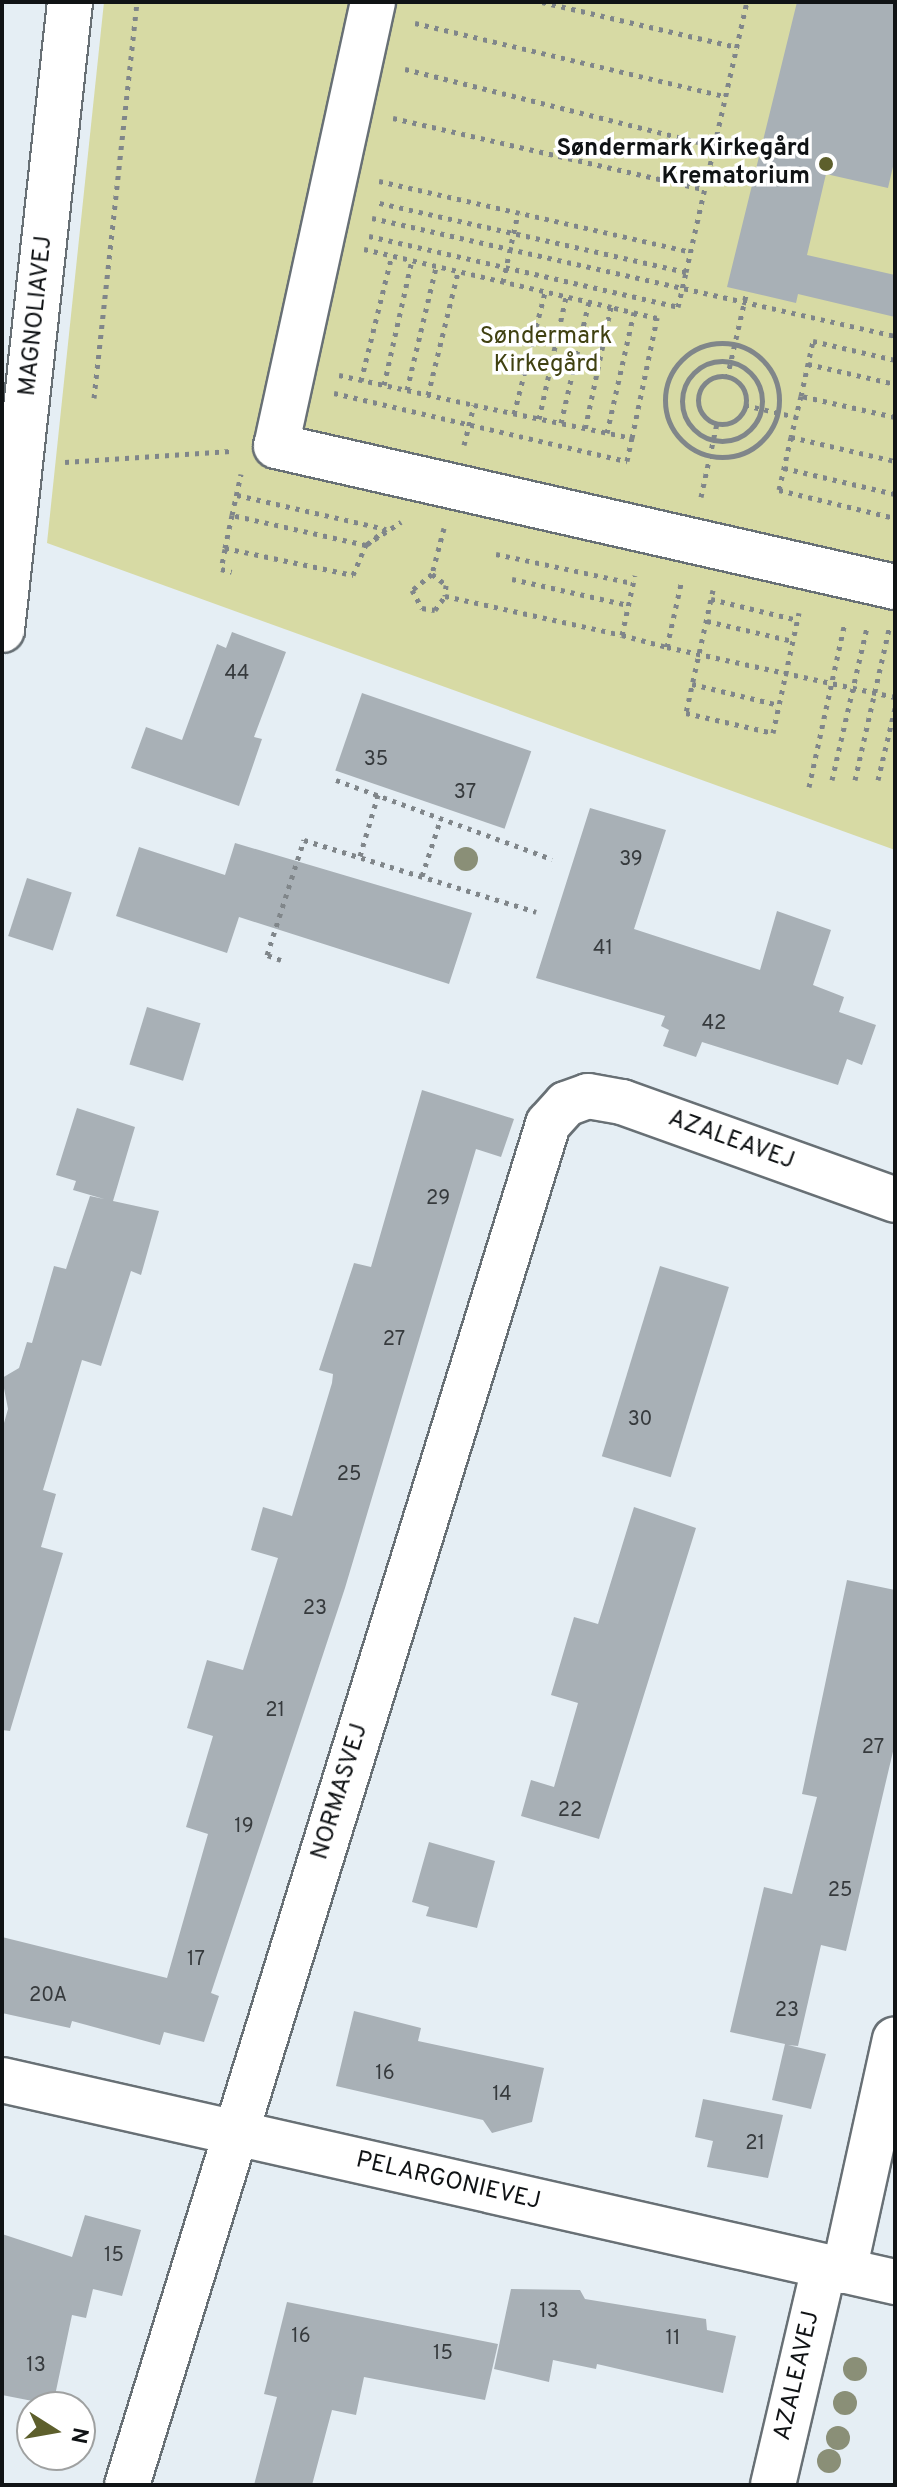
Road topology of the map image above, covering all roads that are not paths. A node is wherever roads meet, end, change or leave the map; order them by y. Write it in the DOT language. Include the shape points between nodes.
graph roads {
  1 [pos="70,2"];
  2 [pos="389,12"];
  3 [pos="885,609"];
  4 [pos="2,630"];
  5 [pos="566,1104"];
  6 [pos="895,1200"];
  7 [pos="895,2040"];
  8 [pos="2,2080"];
  9 [pos="235,2134"];
  10 [pos="834,2269"];
  11 [pos="895,2282"];
  12 [pos="127,2485"];
  13 [pos="773,2485"];
  1 -- 4 [label="street, MAGNOLIAVEJ"];
  2 -- 3 [label="street" via="332,220 309,378 267,459 454,487"];
  5 -- 6 [label="street, AZALEAVEJ" via="588,1096 622,1102"];
  5 -- 9 [label="street, NORMASVEJ" via="548,1124"];
  7 -- 10 [label="street, AZALEAVEJ"];
  8 -- 9 [label="street, PELARGONIEVEJ"];
  9 -- 10 [label="street, PELARGONIEVEJ"];
  9 -- 12 [label="street, NORMASVEJ"];
  10 -- 11 [label="street, PELARGONIEVEJ"];
  10 -- 13 [label="street, AZALEAVEJ"];
}
